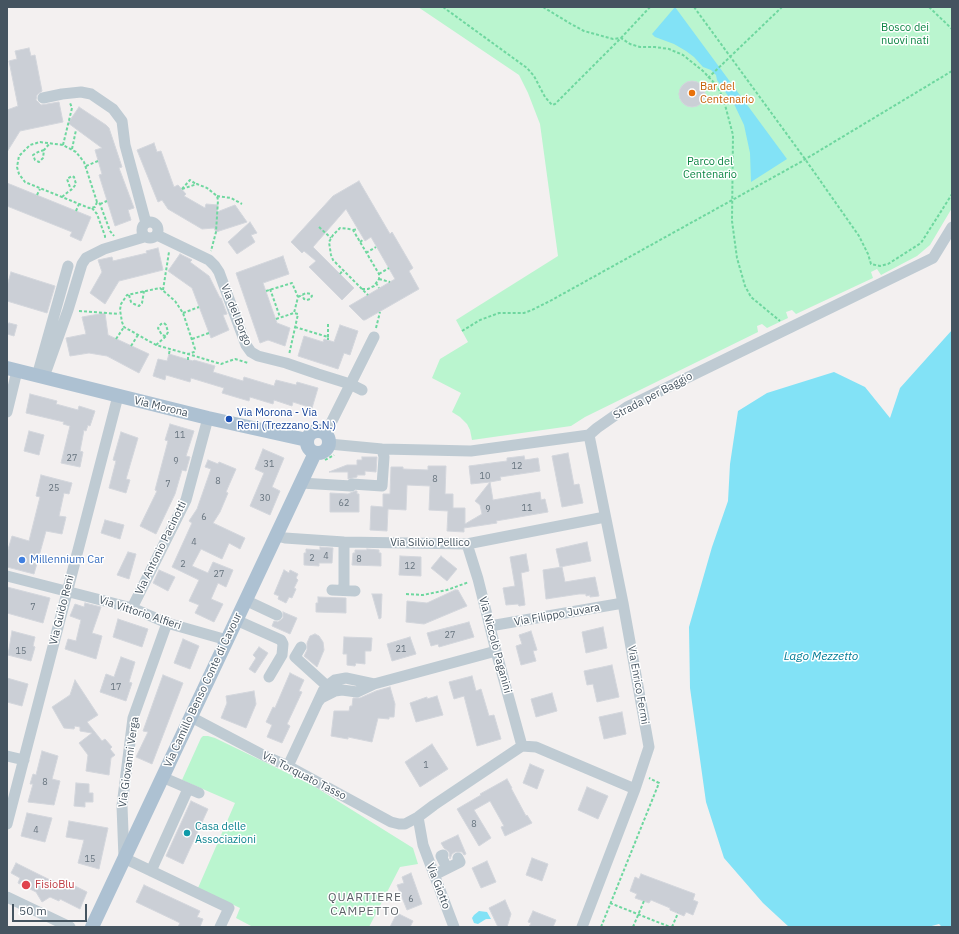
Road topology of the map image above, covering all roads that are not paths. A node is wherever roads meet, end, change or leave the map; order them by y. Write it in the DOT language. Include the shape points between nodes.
graph roads {
  1 [pos="43,98"];
  2 [pos="146,223"];
  3 [pos="952,227"];
  4 [pos="157,235"];
  5 [pos="144,237"];
  6 [pos="68,266"];
  7 [pos="374,337"];
  8 [pos="12,369"];
  9 [pos="41,377"];
  10 [pos="350,384"];
  11 [pos="362,390"];
  12 [pos="118,396"];
  13 [pos="7,412"];
  14 [pos="208,418"];
  15 [pos="589,435"];
  16 [pos="327,438"];
  17 [pos="306,440"];
  18 [pos="382,449"];
  19 [pos="315,453"];
  20 [pos="301,482"];
  21 [pos="605,517"];
  22 [pos="276,536"];
  23 [pos="344,542"];
  24 [pos="468,544"];
  25 [pos="7,576"];
  26 [pos="332,590"];
  27 [pos="67,591"];
  28 [pos="245,600"];
  29 [pos="623,603"];
  30 [pos="132,608"];
  31 [pos="277,615"];
  32 [pos="236,620"];
  33 [pos="167,623"];
  34 [pos="490,626"];
  35 [pos="227,640"];
  36 [pos="301,647"];
  37 [pos="496,651"];
  38 [pos="268,677"];
  39 [pos="374,684"];
  40 [pos="327,686"];
  41 [pos="318,702"];
  42 [pos="191,717"];
  43 [pos="522,746"];
  44 [pos="7,756"];
  45 [pos="24,760"];
  46 [pos="288,766"];
  47 [pos="162,777"];
  48 [pos="11,788"];
  49 [pos="188,789"];
  50 [pos="635,789"];
  51 [pos="198,793"];
  52 [pos="418,817"];
  53 [pos="7,824"];
  54 [pos="405,824"];
  55 [pos="423,845"];
  56 [pos="443,855"];
  57 [pos="124,858"];
  58 [pos="458,858"];
  59 [pos="447,868"];
  60 [pos="151,871"];
  61 [pos="434,875"];
  62 [pos="7,897"];
  63 [pos="449,925"];
  64 [pos="70,927"];
  65 [pos="92,927"];
  66 [pos="220,927"];
  67 [pos="582,927"];
  1 -- 2 [label="street" via="81,92 90,94 113,109 122,121 125,144"];
  2 -- 4 [label="street" via="156,225"];
  2 -- 5 [label="street" via="141,229"];
  3 -- 15 [label="street, Strada per Baggio" via="932,258 627,407"];
  4 -- 5 [label="street" via="150,239"];
  4 -- 10 [label="street, Via del Borgo" via="209,260 219,272 246,345 251,352"];
  5 -- 9 [label="street" via="104,249 86,258"];
  6 -- 9 [label="street"];
  7 -- 10 [label="street"];
  8 -- 9 [label="main road, Via Morona"];
  8 -- 13 [label="street, Via Morona"];
  9 -- 12 [label="main road, Via Morona"];
  10 -- 11 [label="street, Via del Borgo"];
  10 -- 16 [label="street"];
  12 -- 14 [label="main road, Via Morona"];
  12 -- 27 [label="street, Via Guido Reni"];
  14 -- 17 [label="main road, Via Morona"];
  14 -- 30 [label="street, Via Antonio Pacinotti" via="186,500"];
  15 -- 18 [label="street" via="471,451"];
  15 -- 21 [label="street, Via Enrico Fermi"];
  16 -- 17 [label="main road" via="320,430 309,434"];
  16 -- 18 [label="street"];
  16 -- 19 [label="main road" via="324,451"];
  17 -- 19 [label="main road" via="308,448"];
  18 -- 20 [label="street" via="382,486"];
  19 -- 20 [label="main road, Via Camillo Benso Conte di Cavour"];
  20 -- 22 [label="main road, Via Camillo Benso Conte di Cavour"];
  21 -- 24 [label="street, Via Silvio Pellico"];
  21 -- 29 [label="street, Via Enrico Fermi"];
  22 -- 23 [label="street, Via Silvio Pellico"];
  22 -- 28 [label="main road, Via Camillo Benso Conte di Cavour"];
  23 -- 24 [label="street, Via Silvio Pellico"];
  23 -- 26 [label="street" via="349,591"];
  24 -- 34 [label="street, Via Niccolò Paganini"];
  25 -- 27 [label="street, Via Vittorio Alfieri"];
  27 -- 30 [label="street, Via Vittorio Alfieri"];
  27 -- 45 [label="street, Via Guido Reni"];
  28 -- 31 [label="street"];
  28 -- 32 [label="main road, Via Camillo Benso Conte di Cavour"];
  29 -- 34 [label="street, Via Filippo Juvara"];
  29 -- 50 [label="street, Via Enrico Fermi" via="650,747"];
  30 -- 33 [label="street, Via Vittorio Alfieri"];
  32 -- 35 [label="main road, Via Camillo Benso Conte di Cavour"];
  32 -- 38 [label="street" via="281,640 282,655"];
  33 -- 35 [label="street, Via Vittorio Alfieri"];
  33 -- 57 [label="street, Via Giovanni Verga" via="133,718 122,806"];
  34 -- 37 [label="street, Via Niccolò Paganini"];
  35 -- 42 [label="main road, Via Camillo Benso Conte di Cavour"];
  36 -- 40 [label="street" via="296,657"];
  37 -- 39 [label="street"];
  37 -- 43 [label="street, Via Niccolò Paganini"];
  39 -- 40 [label="street" via="346,678 335,680"];
  39 -- 41 [label="street" via="357,692 335,692"];
  40 -- 41 [label="street"];
  41 -- 46 [label="street"];
  42 -- 46 [label="street, Via Torquato Tasso"];
  42 -- 47 [label="main road, Via Camillo Benso Conte di Cavour"];
  43 -- 50 [label="street" via="536,747"];
  43 -- 52 [label="street"];
  44 -- 45 [label="street"];
  45 -- 48 [label="street, Via Guido Reni"];
  46 -- 54 [label="street, Via Torquato Tasso" via="391,822"];
  47 -- 49 [label="street"];
  47 -- 57 [label="main road, Via Camillo Benso Conte di Cavour"];
  48 -- 53 [label="street, Via Guido Reni"];
  49 -- 51 [label="street"];
  49 -- 60 [label="street"];
  50 -- 67 [label="street, Via Enrico Fermi"];
  52 -- 54 [label="street"];
  52 -- 55 [label="street, Via Giotto"];
  54 -- 55 [label="street, Via Giotto"];
  55 -- 61 [label="street, Via Giotto"];
  56 -- 59 [label="street" via="441,856"];
  57 -- 60 [label="street"];
  57 -- 65 [label="main road, Via Camillo Benso Conte di Cavour"];
  58 -- 59 [label="street" via="460,862"];
  59 -- 61 [label="street"];
  60 -- 66 [label="street" via="228,908"];
  61 -- 63 [label="street, Via Giotto"];
  62 -- 64 [label="street"];
}
